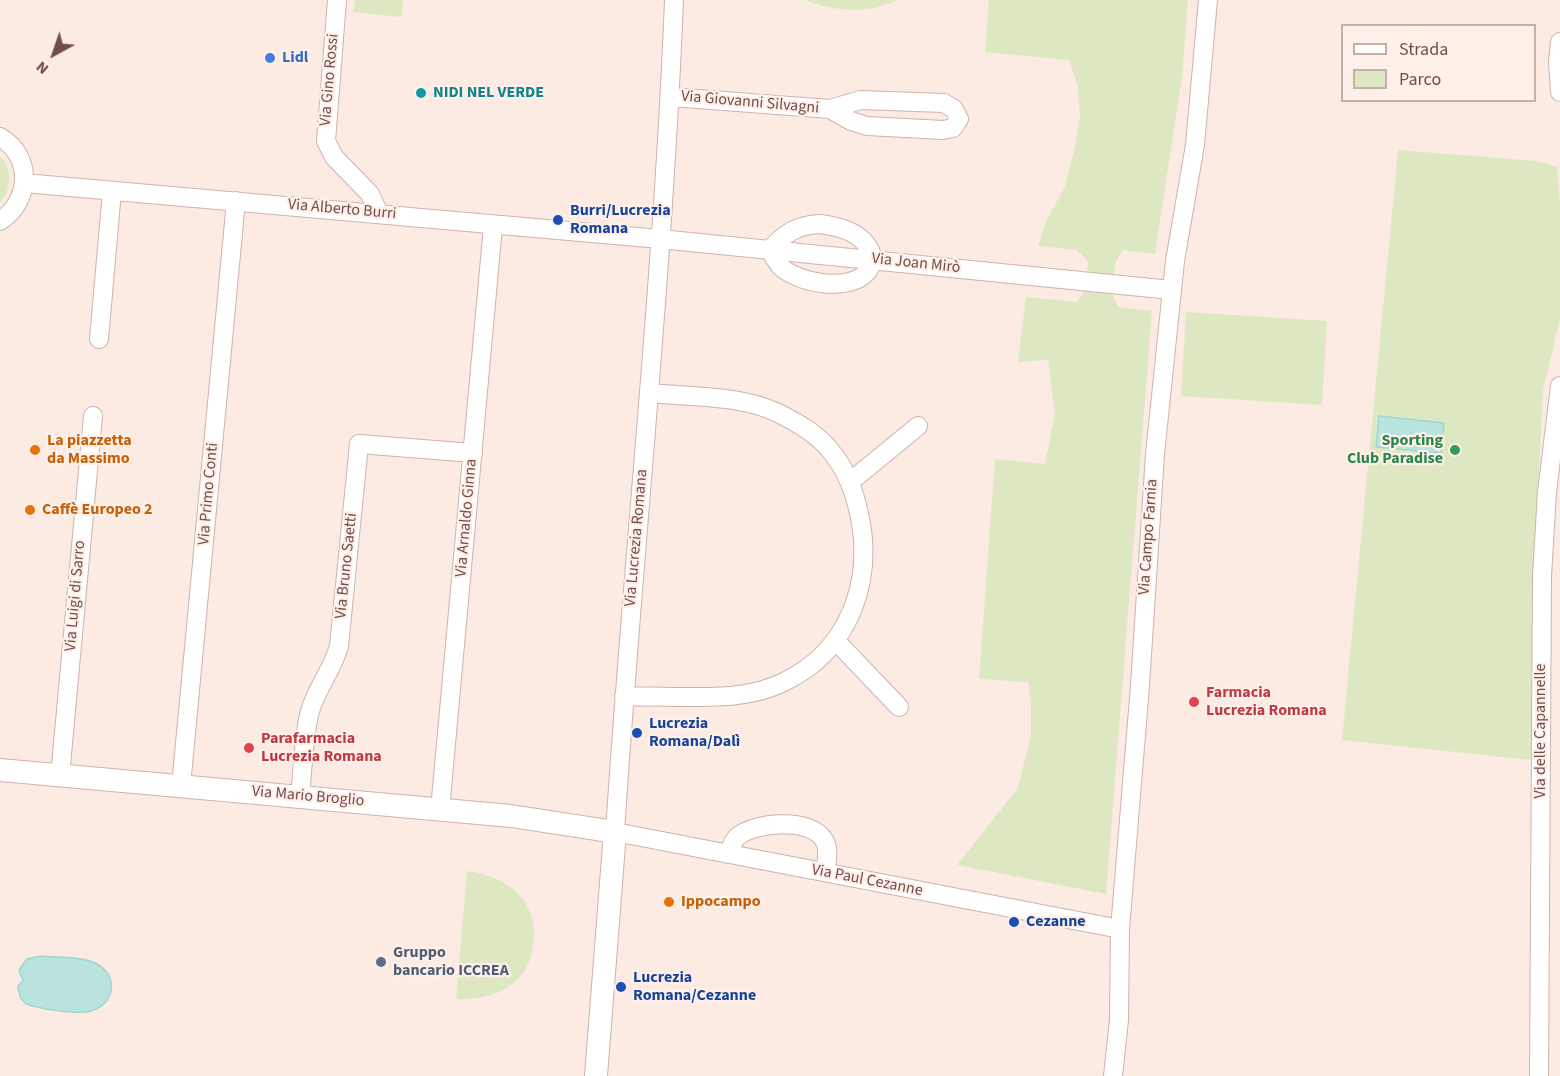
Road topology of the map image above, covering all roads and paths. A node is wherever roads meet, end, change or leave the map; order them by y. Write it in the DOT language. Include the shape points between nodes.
graph roads {
  1 [pos="337,0"];
  2 [pos="674,0"];
  3 [pos="1208,0"];
  4 [pos="1560,42"];
  5 [pos="1560,92"];
  6 [pos="671,97"];
  7 [pos="830,109"];
  8 [pos="0,137"];
  9 [pos="24,183"];
  10 [pos="112,191"];
  11 [pos="236,201"];
  12 [pos="380,214"];
  13 [pos="0,221"];
  14 [pos="493,226"];
  15 [pos="660,239"];
  16 [pos="770,250"];
  17 [pos="873,260"];
  18 [pos="1172,290"];
  19 [pos="99,339"];
  20 [pos="1560,387"];
  21 [pos="648,393"];
  22 [pos="93,416"];
  23 [pos="918,426"];
  24 [pos="473,453"];
  25 [pos="850,482"];
  26 [pos="835,640"];
  27 [pos="624,696"];
  28 [pos="899,707"];
  29 [pos="0,770"];
  30 [pos="60,776"];
  31 [pos="181,786"];
  32 [pos="300,796"];
  33 [pos="440,810"];
  34 [pos="615,832"];
  35 [pos="729,854"];
  36 [pos="826,872"];
  37 [pos="1120,929"];
  38 [pos="596,1076"];
  39 [pos="1113,1076"];
  40 [pos="1539,1076"];
  1 -- 12 [label="street, Via Gino Rossi" via="326,141 334,157 369,194"];
  2 -- 6 [label="street, Via Lucrezia Romana"];
  3 -- 18 [label="street, Via Campo Farnia" via="1195,145"];
  4 -- 5 [label="street"];
  6 -- 7 [label="street, Via Giovanni Silvagni"];
  6 -- 15 [label="street, Via Lucrezia Romana"];
  7 -- 7 [label="street, Via Giovanni Silvagni" via="859,125 876,127 943,130 953,128 959,119 954,109 944,103 861,100"];
  8 -- 9 [label="street" via="21,159"];
  9 -- 10 [label="street, Via Alberto Burri"];
  9 -- 13 [label="street" via="17,205"];
  10 -- 11 [label="street, Via Alberto Burri"];
  10 -- 19 [label="street"];
  11 -- 12 [label="street, Via Alberto Burri"];
  11 -- 31 [label="street, Via Primo Conti"];
  12 -- 14 [label="street, Via Alberto Burri"];
  14 -- 15 [label="street, Via Alberto Burri"];
  14 -- 24 [label="street, Via Arnaldo Ginna"];
  15 -- 16 [label="street, Via Joan Mirò"];
  15 -- 21 [label="street, Via Lucrezia Romana"];
  16 -- 17 [label="street, Via Joan Mirò"];
  16 -- 17 [label="street" via="792,275 823,284 857,279 867,273"];
  16 -- 17 [label="street" via="794,229 820,225 861,238 870,248"];
  17 -- 18 [label="street, Via Joan Mirò"];
  18 -- 37 [label="street, Via Campo Farnia" via="1155,454"];
  20 -- 40 [label="street, Via delle Capannelle" via="1542,576"];
  21 -- 25 [label="street" via="745,402 769,409 824,443"];
  21 -- 27 [label="street, Via Lucrezia Romana"];
  22 -- 30 [label="street, Via Luigi di Sarro"];
  23 -- 25 [label="street"];
  24 -- 32 [label="street, Via Bruno Saetti" via="359,444 339,646 310,710"];
  24 -- 33 [label="street, Via Arnaldo Ginna"];
  25 -- 26 [label="street" via="862,529 864,566 857,599"];
  26 -- 27 [label="street" via="799,674 757,692 719,698"];
  26 -- 28 [label="street"];
  27 -- 34 [label="street, Via Lucrezia Romana"];
  29 -- 30 [label="street, Via Mario Broglio"];
  30 -- 31 [label="street, Via Mario Broglio"];
  31 -- 32 [label="street, Via Mario Broglio"];
  32 -- 33 [label="street, Via Mario Broglio"];
  33 -- 34 [label="street, Via Mario Broglio" via="530,818"];
  34 -- 35 [label="street, Via Paul Cezanne"];
  34 -- 38 [label="street, Via Lucrezia Romana"];
  35 -- 36 [label="street, Via Paul Cezanne"];
  35 -- 36 [label="street" via="733,842 746,832 772,824 797,826 816,832 824,840"];
  36 -- 37 [label="street, Via Paul Cezanne"];
  37 -- 39 [label="street, Via Campo Farnia" via="1119,1020"];
}
